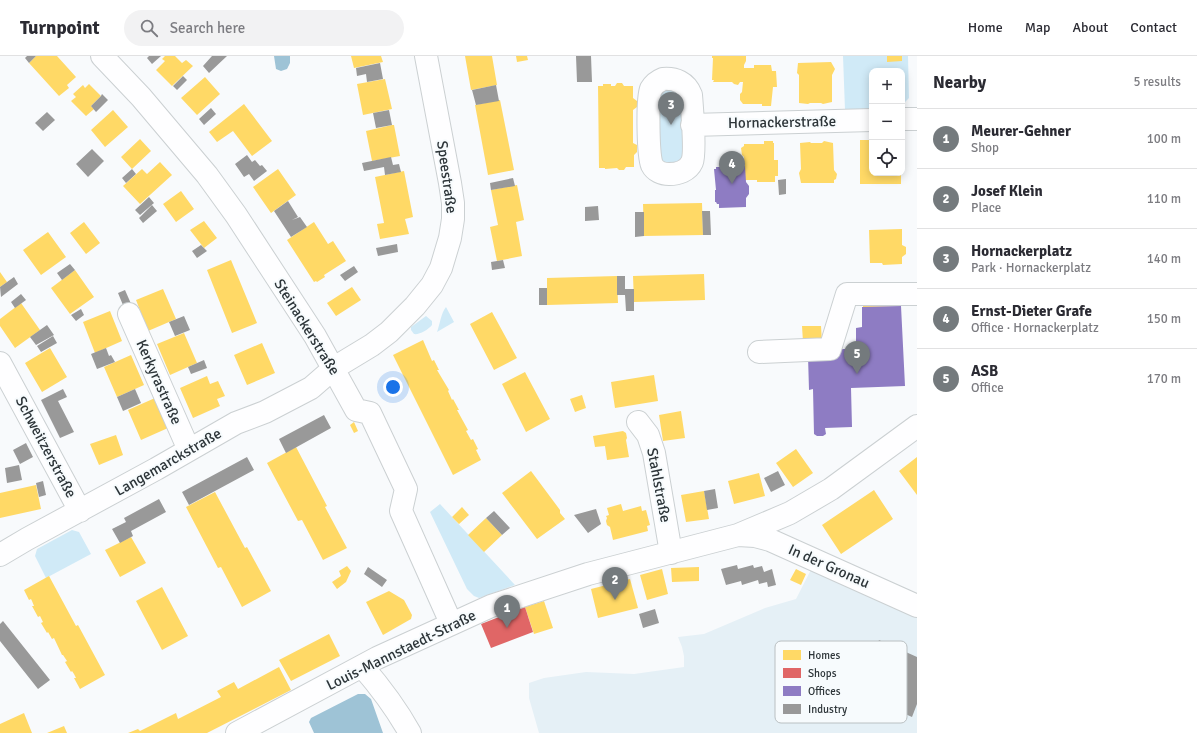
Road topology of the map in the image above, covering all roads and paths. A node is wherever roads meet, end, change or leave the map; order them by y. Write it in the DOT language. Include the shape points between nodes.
graph roads {
  1 [pos="102,56"];
  2 [pos="426,56"];
  3 [pos="917,119"];
  4 [pos="869,120"];
  5 [pos="905,120"];
  6 [pos="692,125"];
  7 [pos="917,294"];
  8 [pos="129,314"];
  9 [pos="759,352"];
  10 [pos="0,363"];
  11 [pos="334,368"];
  12 [pos="638,422"];
  13 [pos="917,426"];
  14 [pos="189,450"];
  15 [pos="80,511"];
  16 [pos="738,535"];
  17 [pos="671,553"];
  18 [pos="0,555"];
  19 [pos="917,606"];
  20 [pos="451,624"];
  21 [pos="362,666"];
  22 [pos="237,733"];
  23 [pos="410,733"];
  1 -- 11 [label="street, Steinackerstraße" via="141,97 207,175"];
  2 -- 11 [label="street, Speestraße" via="453,203 447,251 432,286 415,306 389,332"];
  3 -- 5 [label="street"];
  4 -- 6 [label="street, Hornackerstraße"];
  7 -- 9 [label="street" via="847,294 830,349"];
  8 -- 14 [label="street, Kerkyrastraße"];
  10 -- 15 [label="street, Schweitzerstraße"];
  11 -- 14 [label="street, Langemarckstraße" via="311,388 265,412 236,423"];
  11 -- 20 [label="street, Steinackerstraße" via="356,410 370,413 403,482 406,489 401,511"];
  12 -- 17 [label="street, Stahlstraße" via="648,435 654,453"];
  13 -- 16 [label="street, Louis-Mannstaedt-Straße" via="832,489 790,513"];
  14 -- 15 [label="street, Langemarckstraße"];
  15 -- 18 [label="street, Langemarckstraße"];
  16 -- 17 [label="street, Louis-Mannstaedt-Straße"];
  16 -- 19 [label="street, In der Gronau" via="770,540"];
  17 -- 20 [label="street, Louis-Mannstaedt-Straße" via="588,574 517,596"];
  20 -- 21 [label="street, Louis-Mannstaedt-Straße"];
  21 -- 22 [label="street, Louis-Mannstaedt-Straße"];
  21 -- 23 [label="street" via="382,688"];
}
